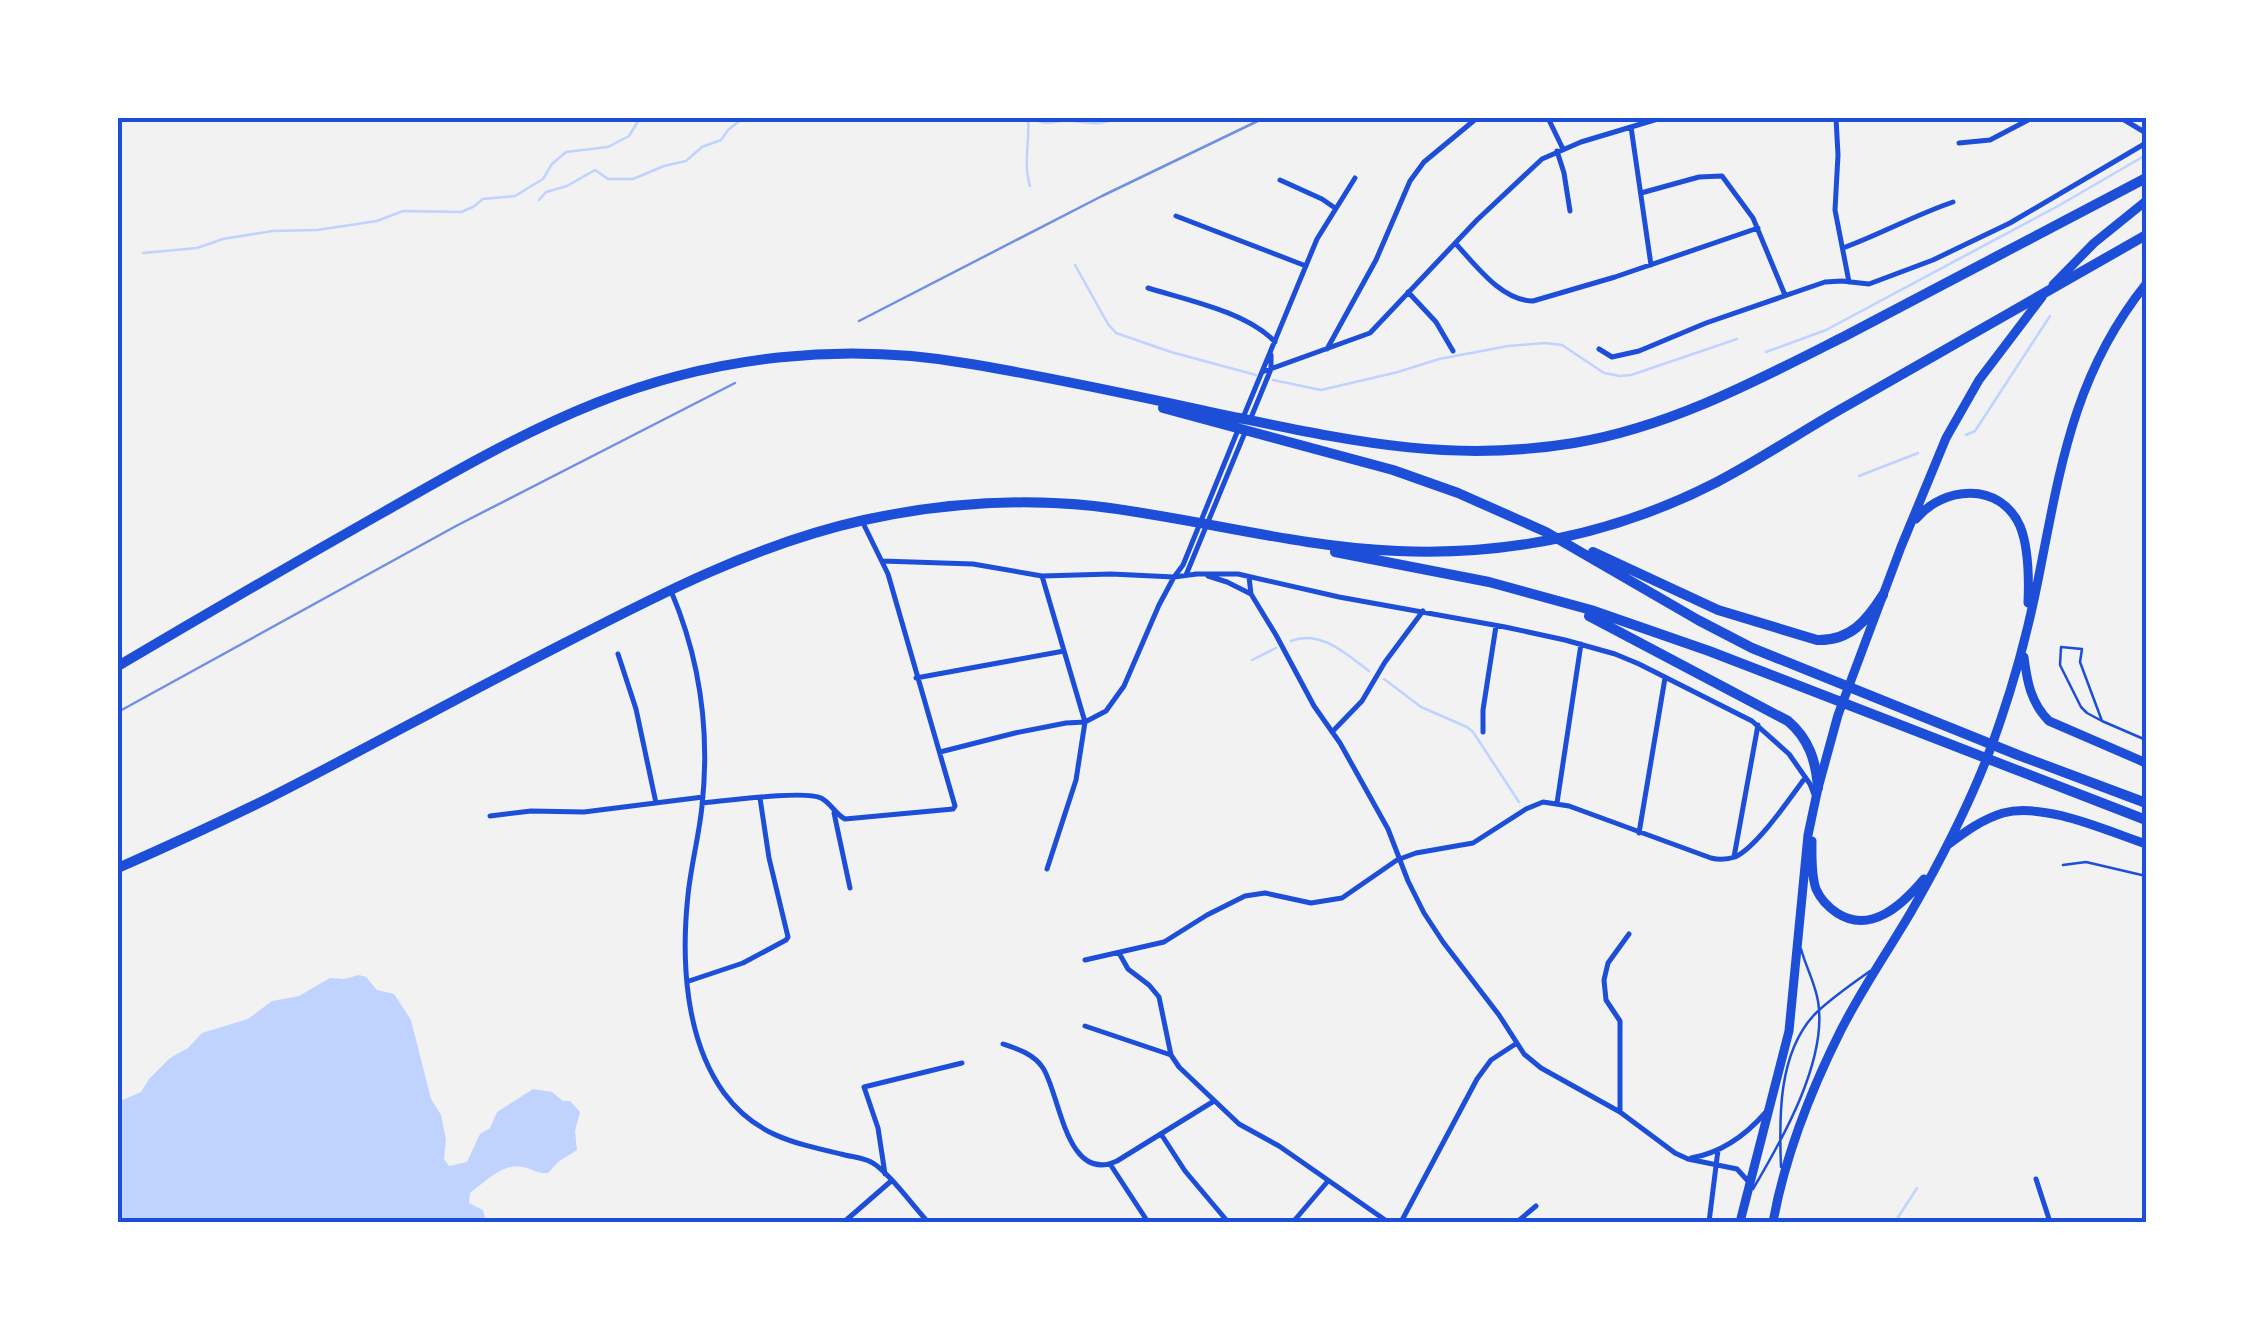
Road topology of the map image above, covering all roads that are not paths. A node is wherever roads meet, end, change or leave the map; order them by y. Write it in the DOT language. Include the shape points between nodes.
graph roads {
  1 [pos="1477,118"];
  2 [pos="1548,118"];
  3 [pos="1632,118"];
  4 [pos="1661,118"];
  5 [pos="1836,118"];
  6 [pos="2032,118"];
  7 [pos="2121,118"];
  8 [pos="1633,127"];
  9 [pos="2146,133"];
  10 [pos="2146,143"];
  11 [pos="1959,144"];
  12 [pos="1560,150"];
  13 [pos="1354,178"];
  14 [pos="2146,178"];
  15 [pos="1280,180"];
  16 [pos="1641,193"];
  17 [pos="2146,201"];
  18 [pos="1953,202"];
  19 [pos="1335,208"];
  20 [pos="1570,211"];
  21 [pos="1176,216"];
  22 [pos="1758,228"];
  23 [pos="2146,235"];
  24 [pos="1455,243"];
  25 [pos="1843,248"];
  26 [pos="1650,265"];
  27 [pos="1306,266"];
  28 [pos="1850,282"];
  29 [pos="2146,284"];
  30 [pos="1148,288"];
  31 [pos="1408,292"];
  32 [pos="1785,295"];
  33 [pos="1275,342"];
  34 [pos="1327,349"];
  35 [pos="1599,349"];
  36 [pos="1453,351"];
  37 [pos="1271,352"];
  38 [pos="1271,369"];
  39 [pos="1262,372"];
  40 [pos="1232,422"];
  41 [pos="861,521"];
  42 [pos="1231,529"];
  43 [pos="1908,530"];
  44 [pos="1546,532"];
  45 [pos="882,560"];
  46 [pos="1195,574"];
  47 [pos="1186,575"];
  48 [pos="1042,576"];
  49 [pos="1249,576"];
  50 [pos="1174,577"];
  51 [pos="671,591"];
  52 [pos="1251,594"];
  53 [pos="1883,594"];
  54 [pos="1556,600"];
  55 [pos="1422,611"];
  56 [pos="1496,625"];
  57 [pos="2028,626"];
  58 [pos="1582,644"];
  59 [pos="2023,648"];
  60 [pos="1064,651"];
  61 [pos="618,654"];
  62 [pos="118,666"];
  63 [pos="1666,677"];
  64 [pos="916,678"];
  65 [pos="2102,720"];
  66 [pos="1085,722"];
  67 [pos="1758,724"];
  68 [pos="1332,732"];
  69 [pos="1483,732"];
  70 [pos="2146,740"];
  71 [pos="940,752"];
  72 [pos="2146,763"];
  73 [pos="1806,778"];
  74 [pos="1816,793"];
  75 [pos="760,798"];
  76 [pos="702,800"];
  77 [pos="1557,802"];
  78 [pos="656,803"];
  79 [pos="2146,803"];
  80 [pos="833,810"];
  81 [pos="490,816"];
  82 [pos="2146,820"];
  83 [pos="1638,832"];
  84 [pos="2146,844"];
  85 [pos="1947,846"];
  86 [pos="1734,857"];
  87 [pos="1400,858"];
  88 [pos="1940,860"];
  89 [pos="2063,865"];
  90 [pos="118,868"];
  91 [pos="1046,869"];
  92 [pos="2146,876"];
  93 [pos="850,888"];
  94 [pos="1630,934"];
  95 [pos="1799,938"];
  96 [pos="1119,953"];
  97 [pos="1085,960"];
  98 [pos="1877,965"];
  99 [pos="688,982"];
  100 [pos="1819,1011"];
  101 [pos="1084,1026"];
  102 [pos="1517,1043"];
  103 [pos="1003,1044"];
  104 [pos="1171,1054"];
  105 [pos="962,1063"];
  106 [pos="1214,1101"];
  107 [pos="1770,1107"];
  108 [pos="1620,1112"];
  109 [pos="1161,1134"];
  110 [pos="1780,1143"];
  111 [pos="1718,1150"];
  112 [pos="1688,1159"];
  113 [pos="1110,1164"];
  114 [pos="1716,1164"];
  115 [pos="885,1174"];
  116 [pos="2036,1179"];
  117 [pos="891,1181"];
  118 [pos="1328,1181"];
  119 [pos="1782,1184"];
  120 [pos="1749,1186"];
  121 [pos="1744,1203"];
  122 [pos="1536,1206"];
  123 [pos="844,1222"];
  124 [pos="928,1222"];
  125 [pos="1148,1222"];
  126 [pos="1228,1222"];
  127 [pos="1293,1222"];
  128 [pos="1388,1222"];
  129 [pos="1401,1222"];
  130 [pos="1517,1222"];
  131 [pos="1709,1222"];
  132 [pos="1740,1222"];
  133 [pos="1773,1222"];
  134 [pos="2050,1222"];
  1 -- 34 [label="street" via="1410,182"];
  2 -- 12 [label="street"];
  3 -- 8 [label="street"];
  4 -- 8 [label="street"];
  5 -- 25 [label="street" via="1835,210"];
  6 -- 11 [label="street" via="1990,140"];
  7 -- 9 [label="street"];
  8 -- 12 [label="street"];
  8 -- 16 [label="street"];
  10 -- 28 [label="street" via="1955,250 1877,282"];
  12 -- 20 [label="street"];
  12 -- 24 [label="street" via="1533,166"];
  13 -- 19 [label="street"];
  14 -- 40 [label="highway" via="1762,377 1610,436 1540,448 1443,451"];
  15 -- 19 [label="street"];
  16 -- 22 [label="street" via="1722,176"];
  16 -- 26 [label="street"];
  17 -- 43 [label="main road" via="2086,251 2002,348 1961,408"];
  18 -- 25 [label="street"];
  19 -- 27 [label="street"];
  21 -- 27 [label="street"];
  22 -- 26 [label="street"];
  22 -- 32 [label="street"];
  23 -- 42 [label="highway" via="1718,482 1648,513 1534,544 1465,550 1336,546"];
  24 -- 26 [label="street" via="1505,292 1524,301"];
  24 -- 31 [label="street"];
  25 -- 28 [label="street"];
  27 -- 33 [label="street"];
  28 -- 32 [label="street"];
  29 -- 57 [label="main road" via="2114,330 2078,407"];
  30 -- 33 [label="street" via="1246,321"];
  31 -- 34 [label="street" via="1370,333"];
  31 -- 36 [label="street"];
  32 -- 35 [label="street" via="1639,351 1612,357"];
  33 -- 37 [label="street"];
  34 -- 38 [label="street"];
  37 -- 38 [label="street"];
  37 -- 39 [label="street"];
  38 -- 39 [label="street"];
  38 -- 47 [label="street"];
  39 -- 50 [label="street"];
  40 -- 44 [label="highway" via="1254,434 1414,477"];
  40 -- 62 [label="highway" via="926,357 812,354 668,378 538,429"];
  41 -- 42 [label="highway" via="1023,503 1090,506"];
  41 -- 45 [label="street"];
  41 -- 51 [label="highway" via="774,546"];
  42 -- 54 [label="highway"];
  43 -- 53 [label="main road"];
  43 -- 57 [label="main road" via="1932,502 1954,494 1974,492 2006,507 2024,538"];
  44 -- 53 [label="highway" via="1718,610 1817,640 1856,630"];
  44 -- 79 [label="highway" via="1752,648"];
  45 -- 48 [label="street" via="973,564"];
  45 -- 64 [label="street"];
  46 -- 47 [label="street"];
  46 -- 49 [label="street"];
  46 -- 52 [label="street"];
  47 -- 50 [label="street"];
  48 -- 50 [label="street"];
  48 -- 60 [label="street"];
  49 -- 52 [label="street"];
  49 -- 55 [label="street"];
  50 -- 66 [label="street" via="1119,695"];
  51 -- 76 [label="street" via="698,671"];
  51 -- 90 [label="highway" via="274,796"];
  52 -- 68 [label="street"];
  53 -- 74 [label="main road"];
  54 -- 74 [label="highway" via="1788,721 1810,748"];
  54 -- 82 [label="highway" via="1709,650"];
  55 -- 56 [label="street"];
  55 -- 68 [label="street" via="1362,701"];
  56 -- 58 [label="street"];
  56 -- 69 [label="street"];
  57 -- 59 [label="main road"];
  58 -- 63 [label="street"];
  58 -- 77 [label="street"];
  59 -- 72 [label="main road" via="2031,695 2049,721"];
  59 -- 85 [label="main road" via="1980,776"];
  60 -- 64 [label="street"];
  60 -- 66 [label="street"];
  61 -- 78 [label="street"];
  63 -- 67 [label="street"];
  63 -- 83 [label="street"];
  64 -- 71 [label="street"];
  65 -- 65 [label="lane" via="2080,662 2082,648 2061,646 2060,664 2081,707"];
  65 -- 70 [label="lane"];
  66 -- 71 [label="street"];
  66 -- 91 [label="street" via="1076,780"];
  67 -- 73 [label="street"];
  67 -- 86 [label="street"];
  68 -- 87 [label="street"];
  71 -- 80 [label="street" via="952,809 845,819"];
  73 -- 74 [label="street"];
  73 -- 86 [label="street"];
  74 -- 88 [label="main road" via="1816,890 1845,917 1874,919 1898,907"];
  74 -- 95 [label="main road"];
  75 -- 76 [label="street"];
  75 -- 80 [label="street" via="814,796"];
  75 -- 99 [label="street" via="788,937"];
  76 -- 78 [label="street"];
  76 -- 99 [label="street" via="688,897"];
  77 -- 83 [label="street"];
  77 -- 87 [label="street" via="1536,804 1473,843"];
  78 -- 81 [label="street"];
  80 -- 93 [label="street"];
  83 -- 86 [label="street" via="1710,858"];
  84 -- 85 [label="main road" via="2026,811 1988,819"];
  85 -- 88 [label="main road"];
  87 -- 96 [label="street" via="1342,898 1311,903 1265,893 1245,896 1164,942"];
  87 -- 102 [label="street" via="1433,927"];
  88 -- 98 [label="main road"];
  89 -- 92 [label="lane" via="2100,864"];
  94 -- 108 [label="street" via="1604,980 1606,1000 1620,1021"];
  95 -- 100 [label="lane"];
  95 -- 107 [label="main road" via="1791,1021"];
  96 -- 97 [label="street"];
  96 -- 104 [label="street" via="1160,997"];
  98 -- 100 [label="lane"];
  98 -- 119 [label="main road" via="1822,1070"];
  99 -- 115 [label="street" via="709,1067 744,1116 782,1139 865,1160"];
  100 -- 110 [label="lane" via="1816,1050"];
  100 -- 110 [label="lane" via="1801,1033 1784,1083"];
  101 -- 104 [label="street"];
  102 -- 108 [label="street" via="1532,1062"];
  102 -- 129 [label="street" via="1477,1079"];
  103 -- 113 [label="street" via="1042,1066 1079,1152 1093,1164"];
  104 -- 106 [label="street"];
  105 -- 115 [label="street" via="864,1087"];
  106 -- 109 [label="street"];
  106 -- 118 [label="street"];
  107 -- 111 [label="street"];
  107 -- 120 [label="main road"];
  108 -- 112 [label="street"];
  109 -- 113 [label="street"];
  109 -- 126 [label="street"];
  110 -- 119 [label="lane"];
  110 -- 121 [label="lane"];
  111 -- 112 [label="street"];
  111 -- 114 [label="street"];
  112 -- 114 [label="street"];
  113 -- 125 [label="street"];
  114 -- 120 [label="street" via="1738,1169"];
  114 -- 131 [label="street"];
  115 -- 117 [label="street"];
  116 -- 134 [label="street"];
  117 -- 123 [label="street"];
  117 -- 124 [label="street"];
  118 -- 127 [label="street"];
  118 -- 128 [label="street"];
  119 -- 133 [label="main road"];
  120 -- 121 [label="main road"];
  121 -- 132 [label="main road"];
  122 -- 130 [label="street"];
}
